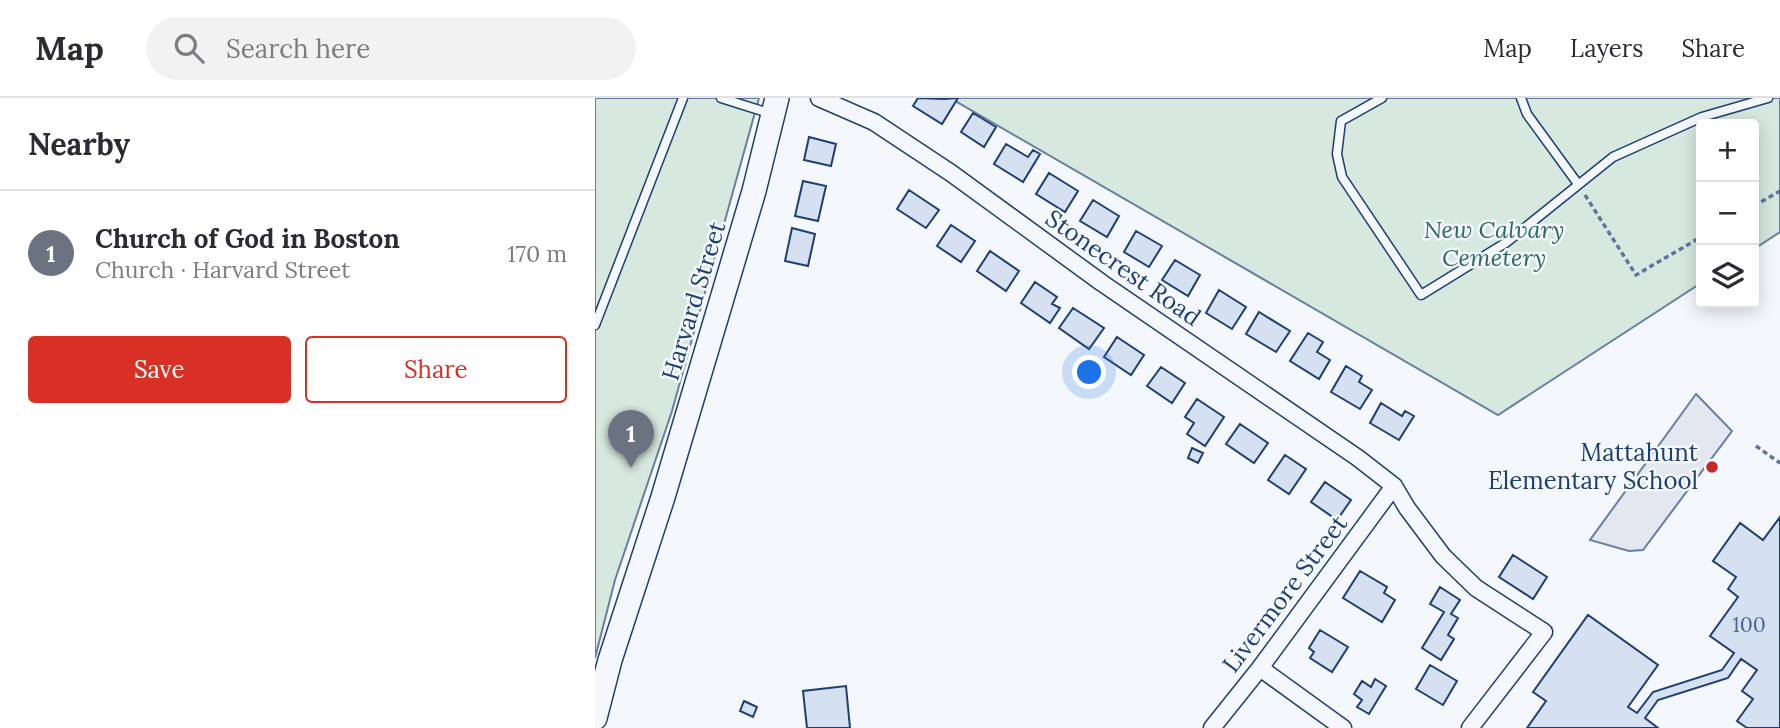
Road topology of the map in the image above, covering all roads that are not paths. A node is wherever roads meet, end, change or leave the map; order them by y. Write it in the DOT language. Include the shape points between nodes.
graph roads {
  1 [pos="683,98"];
  2 [pos="722,98"];
  3 [pos="819,98"];
  4 [pos="1383,98"];
  5 [pos="1521,98"];
  6 [pos="1768,98"];
  7 [pos="775,106"];
  8 [pos="1578,184"];
  9 [pos="595,325"];
  10 [pos="1394,486"];
  11 [pos="1259,668"];
  12 [pos="595,718"];
  13 [pos="1212,728"];
  14 [pos="1343,728"];
  15 [pos="1470,728"];
  1 -- 9 [label="lane"];
  2 -- 7 [label="lane"];
  3 -- 10 [label="street, Stonecrest Road" via="874,122 951,173"];
  4 -- 8 [label="lane" via="1341,121 1337,154 1342,177 1421,295 1507,242"];
  5 -- 8 [label="lane" via="1527,114"];
  6 -- 8 [label="lane" via="1702,117 1613,157"];
  7 -- 12 [label="main road, Harvard Street" via="754,191"];
  10 -- 11 [label="street, Livermore Street"];
  10 -- 15 [label="street, Stonecrest Road" via="1443,556 1476,588 1544,632"];
  11 -- 13 [label="street, Livermore Street"];
  11 -- 14 [label="street"];
}
